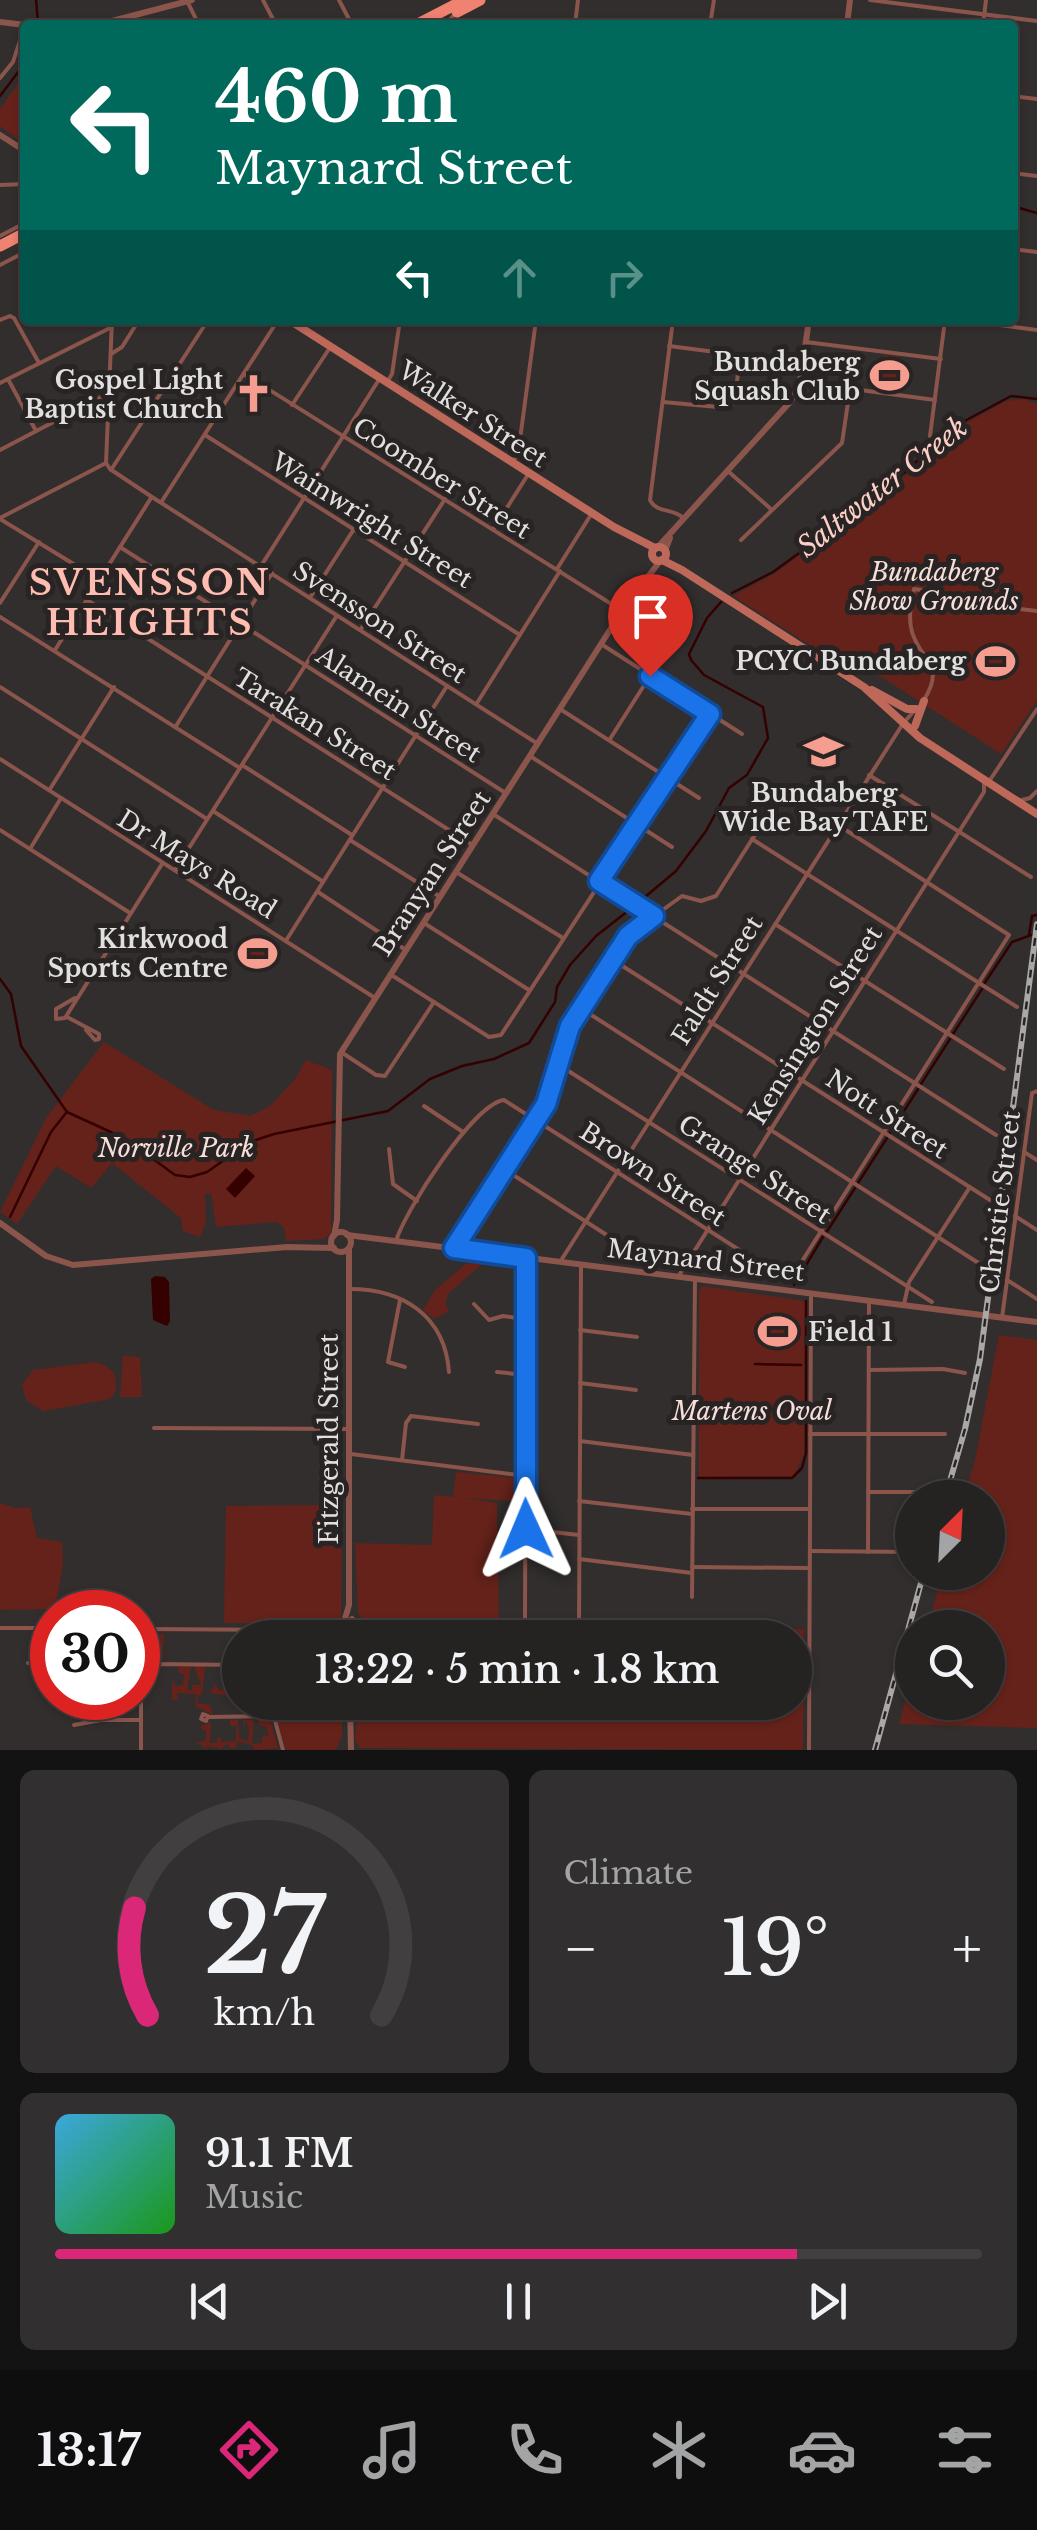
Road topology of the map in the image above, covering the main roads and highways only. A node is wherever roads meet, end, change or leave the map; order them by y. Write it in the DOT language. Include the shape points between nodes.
graph roads {
  1 [pos="480,0"];
  2 [pos="460,6"];
  3 [pos="436,20"];
  4 [pos="297,325"];
  5 [pos="868,689"];
  6 [pos="924,700"];
  7 [pos="916,709"];
  8 [pos="905,720"];
  9 [pos="915,726"];
  10 [pos="991,785"];
  11 [pos="1035,807"];
  1 -- 2 [label="highway"];
  2 -- 3 [label="highway"];
  4 -- 5 [label="main road, Walker Street"];
  5 -- 7 [label="main road"];
  5 -- 8 [label="main road, Walker Street"];
  6 -- 9 [label="main road"];
  8 -- 9 [label="main road, Walker Street"];
  8 -- 10 [label="main road, Walker Street" via="920,738"];
  9 -- 10 [label="main road, Walker Street"];
  10 -- 11 [label="main road, Walker Street"];
  10 -- 11 [label="main road, Walker Street"];
}
